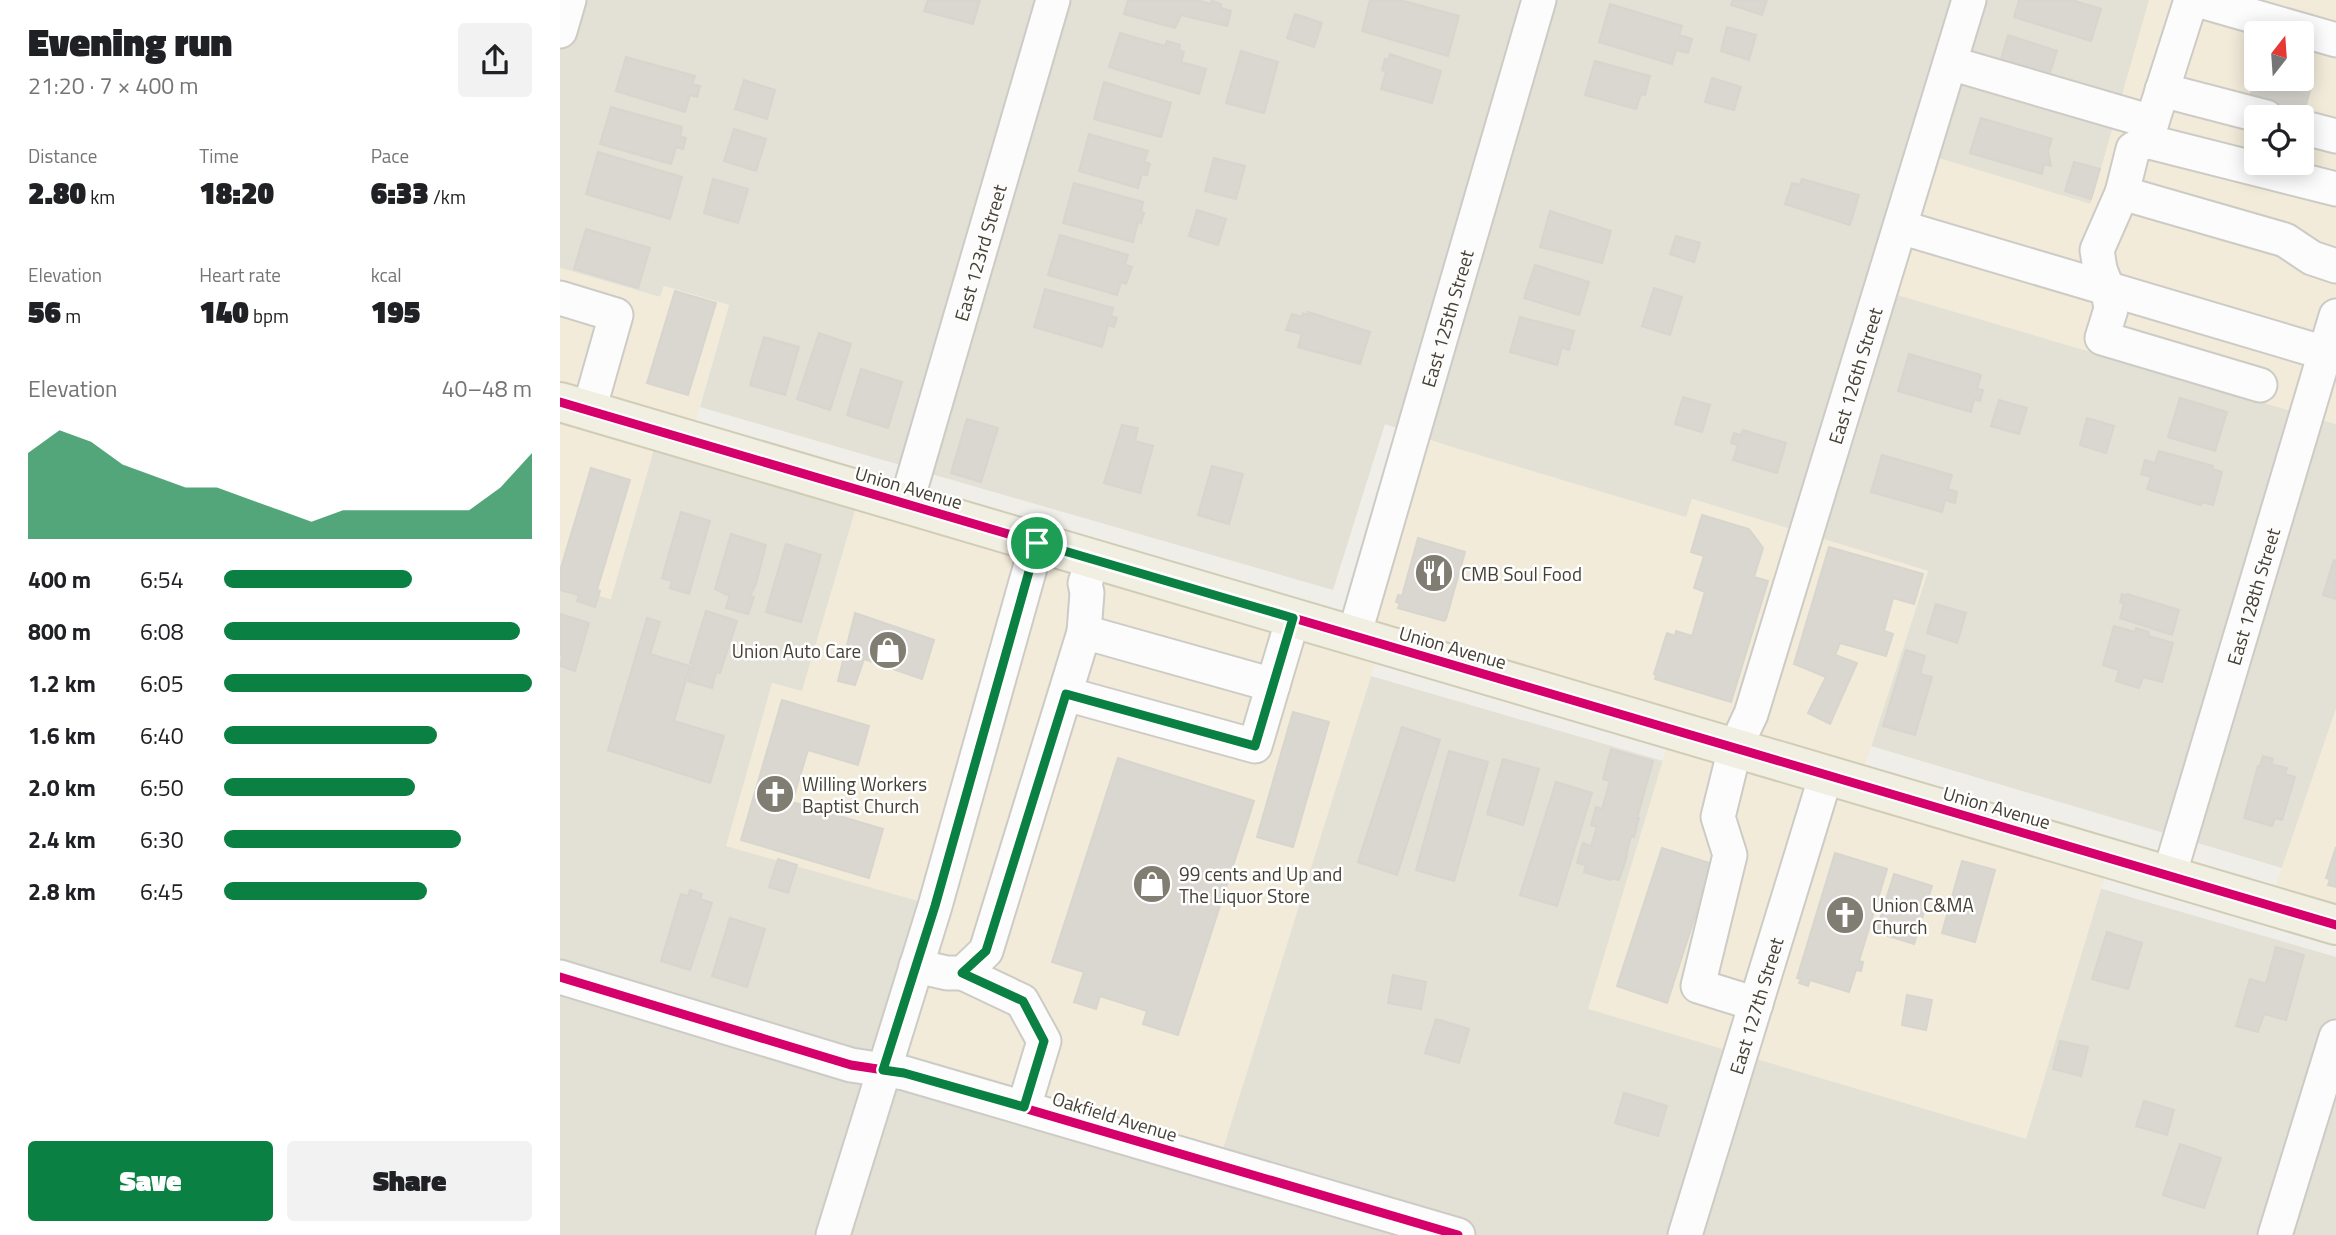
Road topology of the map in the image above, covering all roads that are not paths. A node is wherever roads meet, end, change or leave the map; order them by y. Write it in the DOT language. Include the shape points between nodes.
graph roads {
  1 [pos="569,0"];
  2 [pos="1053,0"];
  3 [pos="1539,0"];
  4 [pos="1969,0"];
  5 [pos="2191,0"];
  6 [pos="2197,0"];
  7 [pos="560,31"];
  8 [pos="2336,40"];
  9 [pos="1950,63"];
  10 [pos="2162,90"];
  11 [pos="2244,111"];
  12 [pos="2314,130"];
  13 [pos="2149,132"];
  14 [pos="2336,136"];
  15 [pos="2336,189"];
  16 [pos="2122,193"];
  17 [pos="1900,228"];
  18 [pos="2336,266"];
  19 [pos="2108,290"];
  20 [pos="560,298"];
  21 [pos="2336,316"];
  22 [pos="2325,353"];
  23 [pos="2260,385"];
  24 [pos="574,406"];
  25 [pos="906,504"];
  26 [pos="1037,543"];
  27 [pos="1093,559"];
  28 [pos="1293,618"];
  29 [pos="1084,632"];
  30 [pos="1354,636"];
  31 [pos="1273,685"];
  32 [pos="1066,694"];
  33 [pos="1735,748"];
  34 [pos="1826,775"];
  35 [pos="2169,876"];
  36 [pos="2336,925"];
  37 [pos="916,966"];
  38 [pos="962,973"];
  39 [pos="560,977"];
  40 [pos="1756,1004"];
  41 [pos="2336,1037"];
  42 [pos="883,1070"];
  43 [pos="1024,1107"];
  44 [pos="833,1235"];
  45 [pos="1458,1235"];
  46 [pos="1685,1235"];
  47 [pos="2275,1235"];
  1 -- 7 [label="street"];
  2 -- 25 [label="street, East 123rd Street"];
  3 -- 30 [label="street, East 125th Street"];
  4 -- 9 [label="street, East 126th Street"];
  5 -- 10 [label="street"];
  6 -- 8 [label="street"];
  9 -- 13 [label="street"];
  9 -- 17 [label="street, East 126th Street"];
  10 -- 11 [label="street"];
  10 -- 13 [label="street"];
  12 -- 14 [label="street"];
  13 -- 15 [label="street"];
  13 -- 16 [label="street" via="2133,149"];
  16 -- 18 [label="street" via="2285,240 2312,258"];
  16 -- 19 [label="street" via="2097,250"];
  17 -- 19 [label="street"];
  17 -- 33 [label="street, East 126th Street" via="1751,714"];
  19 -- 22 [label="street"];
  19 -- 23 [label="street" via="2110,309 2102,338"];
  20 -- 24 [label="street" via="616,315"];
  21 -- 22 [label="street, East 128th Street"];
  22 -- 35 [label="street, East 128th Street"];
  24 -- 25 [label="main road, Union Avenue"];
  25 -- 26 [label="main road, Union Avenue"];
  26 -- 27 [label="main road, Union Avenue"];
  26 -- 37 [label="street"];
  27 -- 28 [label="main road, Union Avenue"];
  27 -- 29 [label="street" via="1086,583"];
  28 -- 30 [label="main road, Union Avenue"];
  28 -- 31 [label="street"];
  29 -- 31 [label="street"];
  29 -- 32 [label="street"];
  30 -- 33 [label="main road, Union Avenue"];
  31 -- 32 [label="street" via="1255,746"];
  32 -- 38 [label="street" via="986,951"];
  33 -- 34 [label="main road, Union Avenue"];
  33 -- 40 [label="street, East 126th Street" via="1718,817 1730,855 1698,986"];
  34 -- 35 [label="main road, Union Avenue"];
  34 -- 40 [label="street, East 127th Street"];
  35 -- 36 [label="main road, Union Avenue"];
  37 -- 38 [label="street"];
  37 -- 42 [label="street"];
  38 -- 43 [label="street" via="1023,1001 1044,1041"];
  39 -- 42 [label="street, Oakfield Avenue" via="851,1065"];
  40 -- 46 [label="street, East 127th Street"];
  41 -- 47 [label="street"];
  42 -- 43 [label="street, Oakfield Avenue"];
  42 -- 44 [label="street"];
  43 -- 45 [label="street, Oakfield Avenue"];
}
